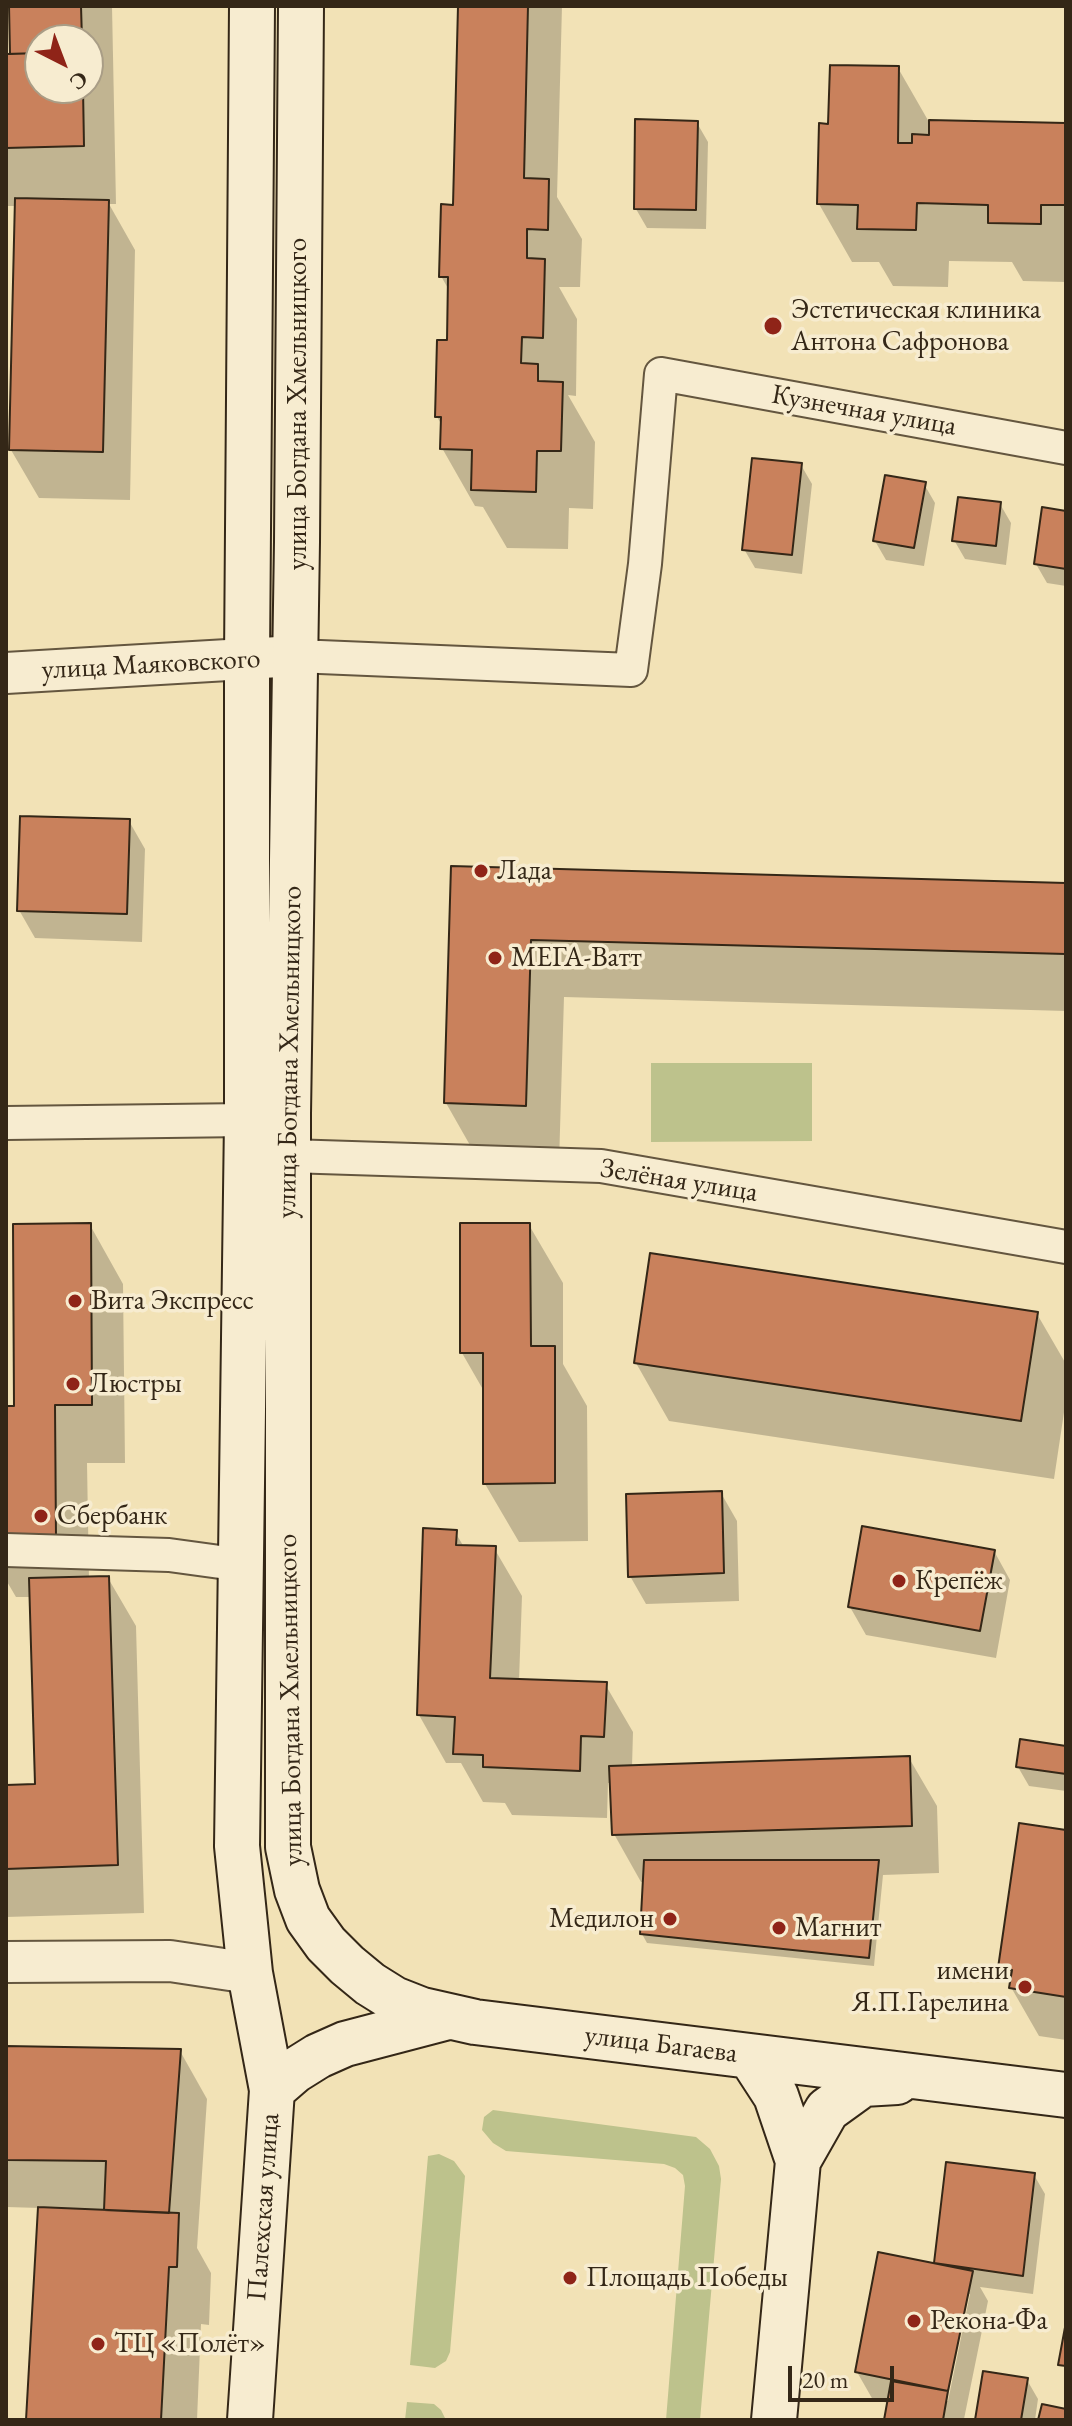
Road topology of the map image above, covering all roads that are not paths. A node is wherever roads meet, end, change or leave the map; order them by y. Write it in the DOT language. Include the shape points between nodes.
graph roads {
  1 [pos="252,6"];
  2 [pos="301,6"];
  3 [pos="1066,448"];
  4 [pos="296,656"];
  5 [pos="247,659"];
  6 [pos="6,673"];
  7 [pos="247,1120"];
  8 [pos="6,1123"];
  9 [pos="289,1156"];
  10 [pos="1066,1247"];
  11 [pos="6,1550"];
  12 [pos="242,1565"];
  13 [pos="6,1962"];
  14 [pos="250,1973"];
  15 [pos="449,2016"];
  16 [pos="750,2056"];
  17 [pos="948,2080"];
  18 [pos="272,2090"];
  19 [pos="1066,2095"];
  20 [pos="798,2161"];
  21 [pos="250,2420"];
  22 [pos="774,2420"];
  1 -- 5 [label="main road, улица Богдана Хмельницкого"];
  2 -- 4 [label="main road, улица Богдана Хмельницкого"];
  3 -- 4 [label="street, Кузнечная улица" via="661,374 631,670"];
  4 -- 5 [label="street, улица Маяковского"];
  4 -- 9 [label="main road, улица Богдана Хмельницкого"];
  5 -- 6 [label="street, улица Маяковского"];
  5 -- 7 [label="main road, улица Богдана Хмельницкого"];
  7 -- 8 [label="street"];
  7 -- 12 [label="main road, улица Богдана Хмельницкого"];
  9 -- 10 [label="street, Зелёная улица" via="601,1166"];
  9 -- 15 [label="main road, улица Богдана Хмельницкого" via="289,1860 308,1919 347,1965 394,1999"];
  11 -- 12 [label="street" via="169,1555"];
  12 -- 14 [label="main road, улица Богдана Хмельницкого" via="237,1846"];
  13 -- 14 [label="street" via="170,1961"];
  14 -- 18 [label="main road, улица Богдана Хмельницкого"];
  15 -- 16 [label="main road, улица Багаева"];
  15 -- 18 [label="main road, улица Багаева" via="345,2044 294,2071"];
  16 -- 17 [label="main road, улица Багаева"];
  16 -- 20 [label="main road" via="776,2096"];
  17 -- 19 [label="main road, улица Багаева"];
  17 -- 20 [label="main road" via="863,2084 827,2110"];
  18 -- 21 [label="main road, Палехская улица"];
  20 -- 22 [label="main road"];
}
